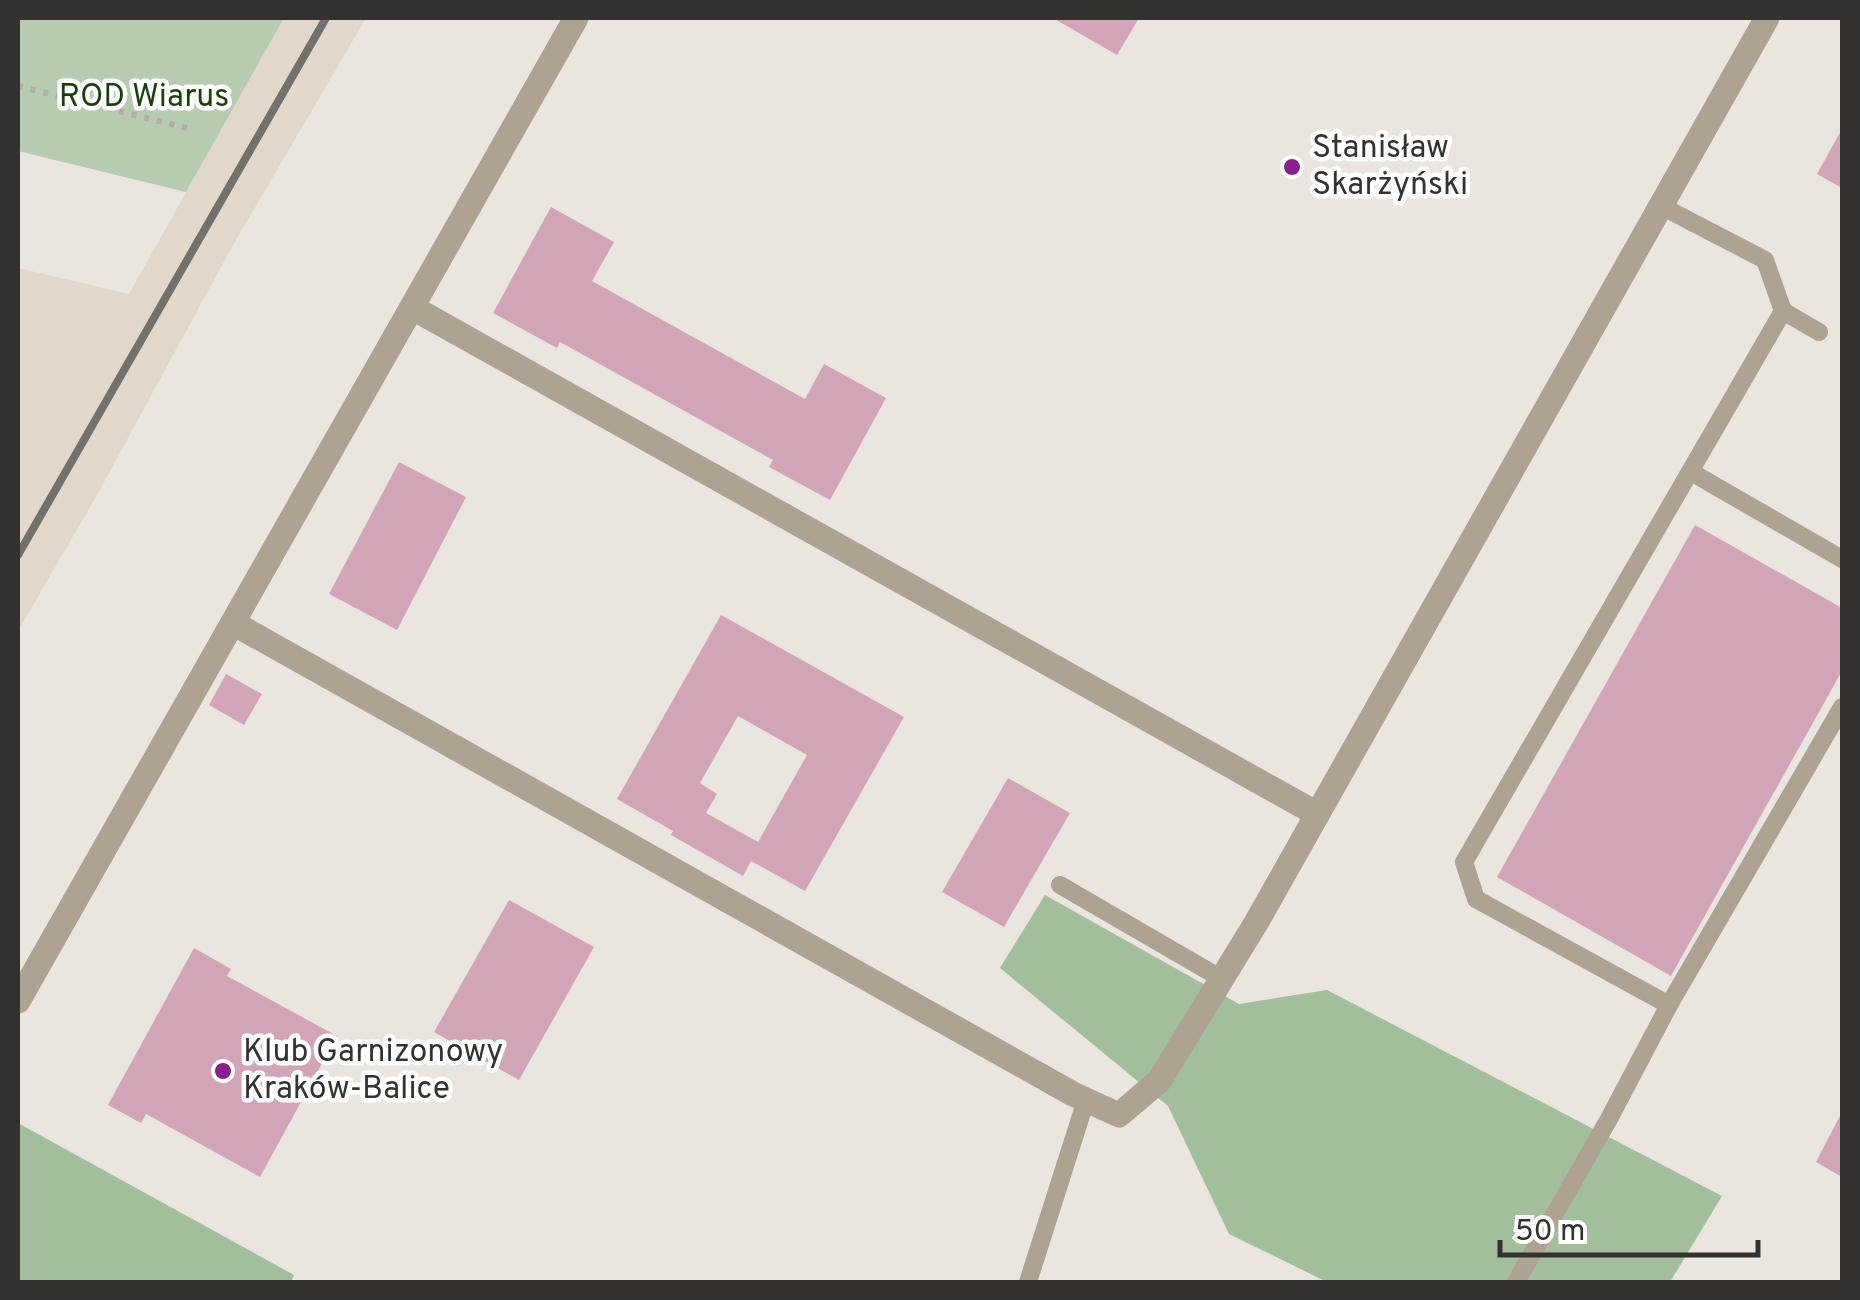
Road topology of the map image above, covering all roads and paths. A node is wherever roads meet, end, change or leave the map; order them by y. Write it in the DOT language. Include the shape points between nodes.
graph roads {
  1 [pos="576,18"];
  2 [pos="1767,18"];
  3 [pos="18,86"];
  4 [pos="191,129"];
  5 [pos="1661,206"];
  6 [pos="413,308"];
  7 [pos="1783,311"];
  8 [pos="1819,332"];
  9 [pos="1690,472"];
  10 [pos="1842,558"];
  11 [pos="233,623"];
  12 [pos="1842,707"];
  13 [pos="1317,814"];
  14 [pos="1060,885"];
  15 [pos="1222,979"];
  16 [pos="18,1002"];
  17 [pos="1669,1004"];
  18 [pos="1086,1100"];
  19 [pos="1028,1282"];
  20 [pos="1516,1282"];
  1 -- 6 [label="street"];
  2 -- 5 [label="street"];
  3 -- 4 [label="path"];
  5 -- 7 [label="lane" via="1765,260"];
  5 -- 13 [label="street"];
  6 -- 11 [label="street"];
  6 -- 13 [label="street"];
  7 -- 8 [label="lane"];
  7 -- 9 [label="lane"];
  9 -- 10 [label="lane"];
  9 -- 17 [label="lane" via="1464,862 1476,899"];
  11 -- 16 [label="street"];
  11 -- 18 [label="street"];
  12 -- 17 [label="lane"];
  13 -- 15 [label="street"];
  14 -- 15 [label="lane"];
  15 -- 18 [label="street" via="1160,1081 1119,1114"];
  17 -- 20 [label="lane"];
  18 -- 19 [label="lane"];
}
